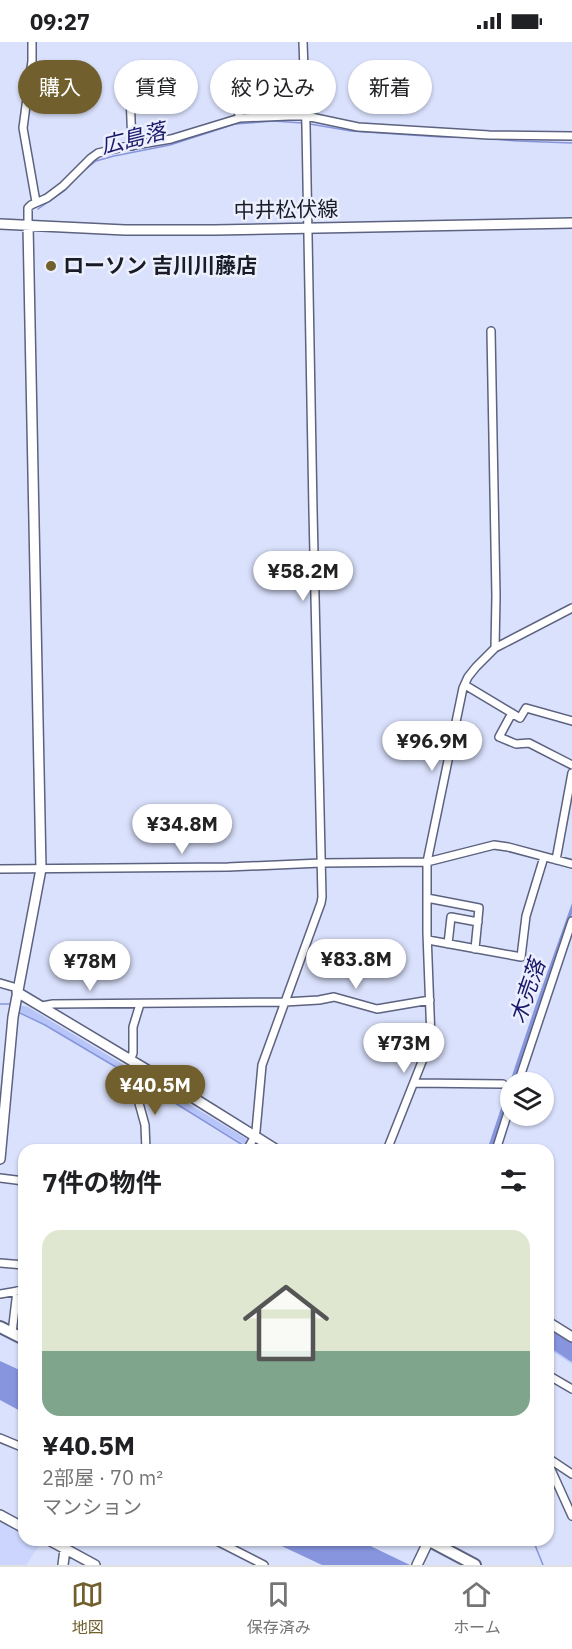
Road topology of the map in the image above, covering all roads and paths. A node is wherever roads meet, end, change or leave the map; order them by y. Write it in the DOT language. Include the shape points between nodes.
graph roads {
  1 [pos="32,42"];
  2 [pos="303,42"];
  3 [pos="131,114"];
  4 [pos="239,114"];
  5 [pos="240,118"];
  6 [pos="306,121"];
  7 [pos="572,136"];
  8 [pos="132,146"];
  9 [pos="36,202"];
  10 [pos="572,223"];
  11 [pos="0,224"];
  12 [pos="28,225"];
  13 [pos="309,227"];
  14 [pos="491,331"];
  15 [pos="572,608"];
  16 [pos="495,648"];
  17 [pos="465,685"];
  18 [pos="512,713"];
  19 [pos="572,721"];
  20 [pos="572,765"];
  21 [pos="572,773"];
  22 [pos="544,857"];
  23 [pos="556,860"];
  24 [pos="427,862"];
  25 [pos="321,863"];
  26 [pos="572,864"];
  27 [pos="0,869"];
  28 [pos="41,869"];
  29 [pos="427,898"];
  30 [pos="572,921"];
  31 [pos="478,922"];
  32 [pos="428,940"];
  33 [pos="448,944"];
  34 [pos="475,948"];
  35 [pos="0,983"];
  36 [pos="17,993"];
  37 [pos="430,1000"];
  38 [pos="285,1002"];
  39 [pos="140,1004"];
  40 [pos="42,1006"];
  41 [pos="134,1067"];
  42 [pos="522,1072"];
  43 [pos="414,1083"];
  44 [pos="500,1084"];
  45 [pos="504,1126"];
  46 [pos="252,1141"];
  47 [pos="146,1144"];
  48 [pos="389,1144"];
  49 [pos="498,1144"];
  50 [pos="0,1160"];
  51 [pos="0,1178"];
  52 [pos="18,1180"];
  53 [pos="0,1263"];
  54 [pos="18,1264"];
  55 [pos="18,1291"];
  56 [pos="0,1294"];
  57 [pos="18,1304"];
  58 [pos="554,1326"];
  59 [pos="0,1327"];
  60 [pos="12,1333"];
  61 [pos="18,1336"];
  62 [pos="572,1337"];
  63 [pos="554,1378"];
  64 [pos="572,1389"];
  65 [pos="0,1438"];
  66 [pos="18,1446"];
  67 [pos="554,1462"];
  68 [pos="572,1474"];
  69 [pos="554,1476"];
  70 [pos="0,1515"];
  71 [pos="572,1516"];
  72 [pos="18,1525"];
  73 [pos="59,1546"];
  74 [pos="226,1546"];
  75 [pos="426,1546"];
  76 [pos="439,1546"];
  77 [pos="64,1549"];
  78 [pos="63,1565"];
  79 [pos="95,1565"];
  80 [pos="264,1565"];
  81 [pos="417,1565"];
  82 [pos="475,1565"];
  1 -- 9 [label="street" via="23,128"];
  2 -- 6 [label="street"];
  3 -- 8 [label="street"];
  4 -- 5 [label="street"];
  5 -- 6 [label="street" via="289,116"];
  5 -- 8 [label="street" via="171,139"];
  6 -- 7 [label="street" via="489,135"];
  6 -- 13 [label="street"];
  8 -- 9 [label="street" via="98,153 63,186"];
  9 -- 12 [label="street" via="28,208"];
  10 -- 13 [label="street, 中井松伏線"];
  11 -- 12 [label="street, 中井松伏線"];
  12 -- 13 [label="street, 中井松伏線" via="125,230"];
  12 -- 28 [label="street"];
  13 -- 25 [label="street"];
  14 -- 16 [label="street"];
  15 -- 16 [label="street"];
  16 -- 17 [label="street"];
  17 -- 18 [label="street"];
  17 -- 24 [label="street"];
  18 -- 19 [label="street" via="520,718 526,708"];
  18 -- 20 [label="street" via="499,737 516,744 529,743"];
  21 -- 23 [label="street"];
  22 -- 23 [label="street"];
  22 -- 24 [label="street" via="494,845"];
  22 -- 34 [label="street" via="526,916 520,957"];
  23 -- 26 [label="street"];
  24 -- 25 [label="street"];
  24 -- 29 [label="street"];
  25 -- 28 [label="street"];
  25 -- 38 [label="street" via="321,903"];
  27 -- 28 [label="street"];
  28 -- 36 [label="street"];
  29 -- 31 [label="street" via="479,908"];
  29 -- 32 [label="street"];
  30 -- 42 [label="street"];
  31 -- 33 [label="street" via="451,917"];
  31 -- 34 [label="street"];
  32 -- 33 [label="street"];
  32 -- 37 [label="street"];
  33 -- 34 [label="street"];
  35 -- 36 [label="street"];
  36 -- 40 [label="street"];
  36 -- 50 [label="street"];
  37 -- 38 [label="street" via="377,1009 334,997"];
  37 -- 43 [label="street" via="431,1039"];
  38 -- 39 [label="street"];
  38 -- 46 [label="street" via="262,1065"];
  39 -- 40 [label="street"];
  39 -- 41 [label="street" via="133,1027"];
  40 -- 41 [label="street"];
  41 -- 46 [label="street"];
  41 -- 47 [label="street"];
  43 -- 44 [label="street"];
  43 -- 48 [label="street"];
  45 -- 49 [label="street"];
  51 -- 52 [label="street"];
  53 -- 54 [label="street"];
  55 -- 56 [label="street"];
  57 -- 60 [label="street"];
  58 -- 62 [label="street"];
  59 -- 60 [label="main road"];
  60 -- 61 [label="main road"];
  63 -- 64 [label="street"];
  65 -- 66 [label="street"];
  67 -- 68 [label="street"];
  69 -- 71 [label="street"];
  70 -- 72 [label="street"];
  73 -- 77 [label="street"];
  74 -- 80 [label="street"];
  75 -- 81 [label="street"];
  76 -- 82 [label="main road"];
  77 -- 78 [label="street"];
  77 -- 79 [label="street"];
}
